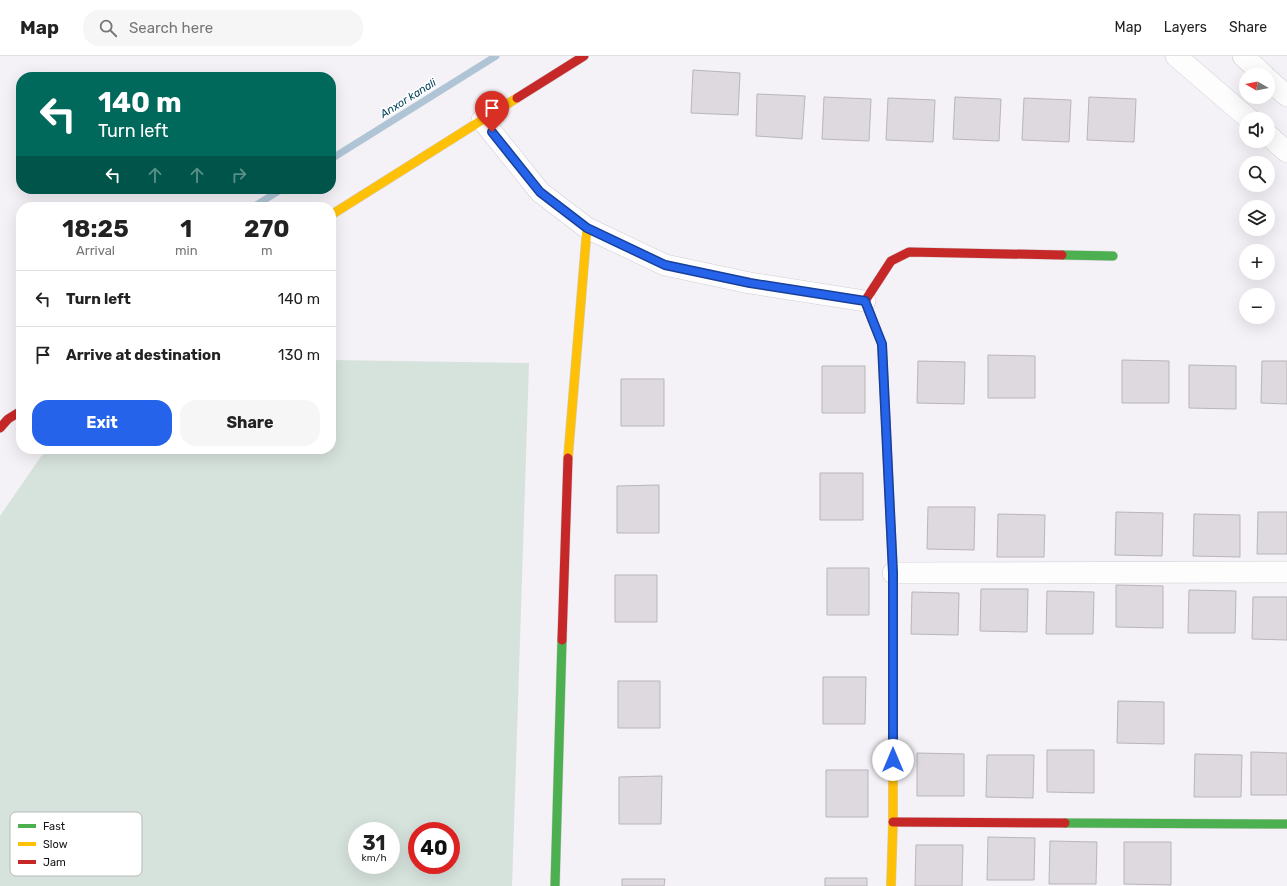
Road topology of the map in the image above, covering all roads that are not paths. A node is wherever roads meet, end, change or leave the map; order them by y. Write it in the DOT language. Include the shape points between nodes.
graph roads {
  1 [pos="584,56"];
  2 [pos="1176,56"];
  3 [pos="1243,56"];
  4 [pos="1256,68"];
  5 [pos="1275,85"];
  6 [pos="1287,96"];
  7 [pos="1241,112"];
  8 [pos="482,120"];
  9 [pos="1275,142"];
  10 [pos="1287,152"];
  11 [pos="336,212"];
  12 [pos="587,228"];
  13 [pos="1113,256"];
  14 [pos="865,301"];
  15 [pos="16,414"];
  16 [pos="0,428"];
  17 [pos="1287,572"];
  18 [pos="893,573"];
  19 [pos="893,822"];
  20 [pos="1287,824"];
  21 [pos="555,886"];
  22 [pos="891,886"];
  1 -- 8 [label="street"];
  2 -- 7 [label="street"];
  3 -- 4 [label="street"];
  5 -- 6 [label="street"];
  8 -- 11 [label="street"];
  8 -- 12 [label="street" via="540,192"];
  9 -- 10 [label="street"];
  12 -- 14 [label="street" via="665,265 750,283"];
  12 -- 21 [label="street" via="567,476"];
  13 -- 14 [label="street" via="909,252 891,261"];
  14 -- 18 [label="street" via="882,344"];
  15 -- 16 [label="street"];
  17 -- 18 [label="street"];
  18 -- 19 [label="street"];
  19 -- 20 [label="street"];
  19 -- 22 [label="street"];
}
